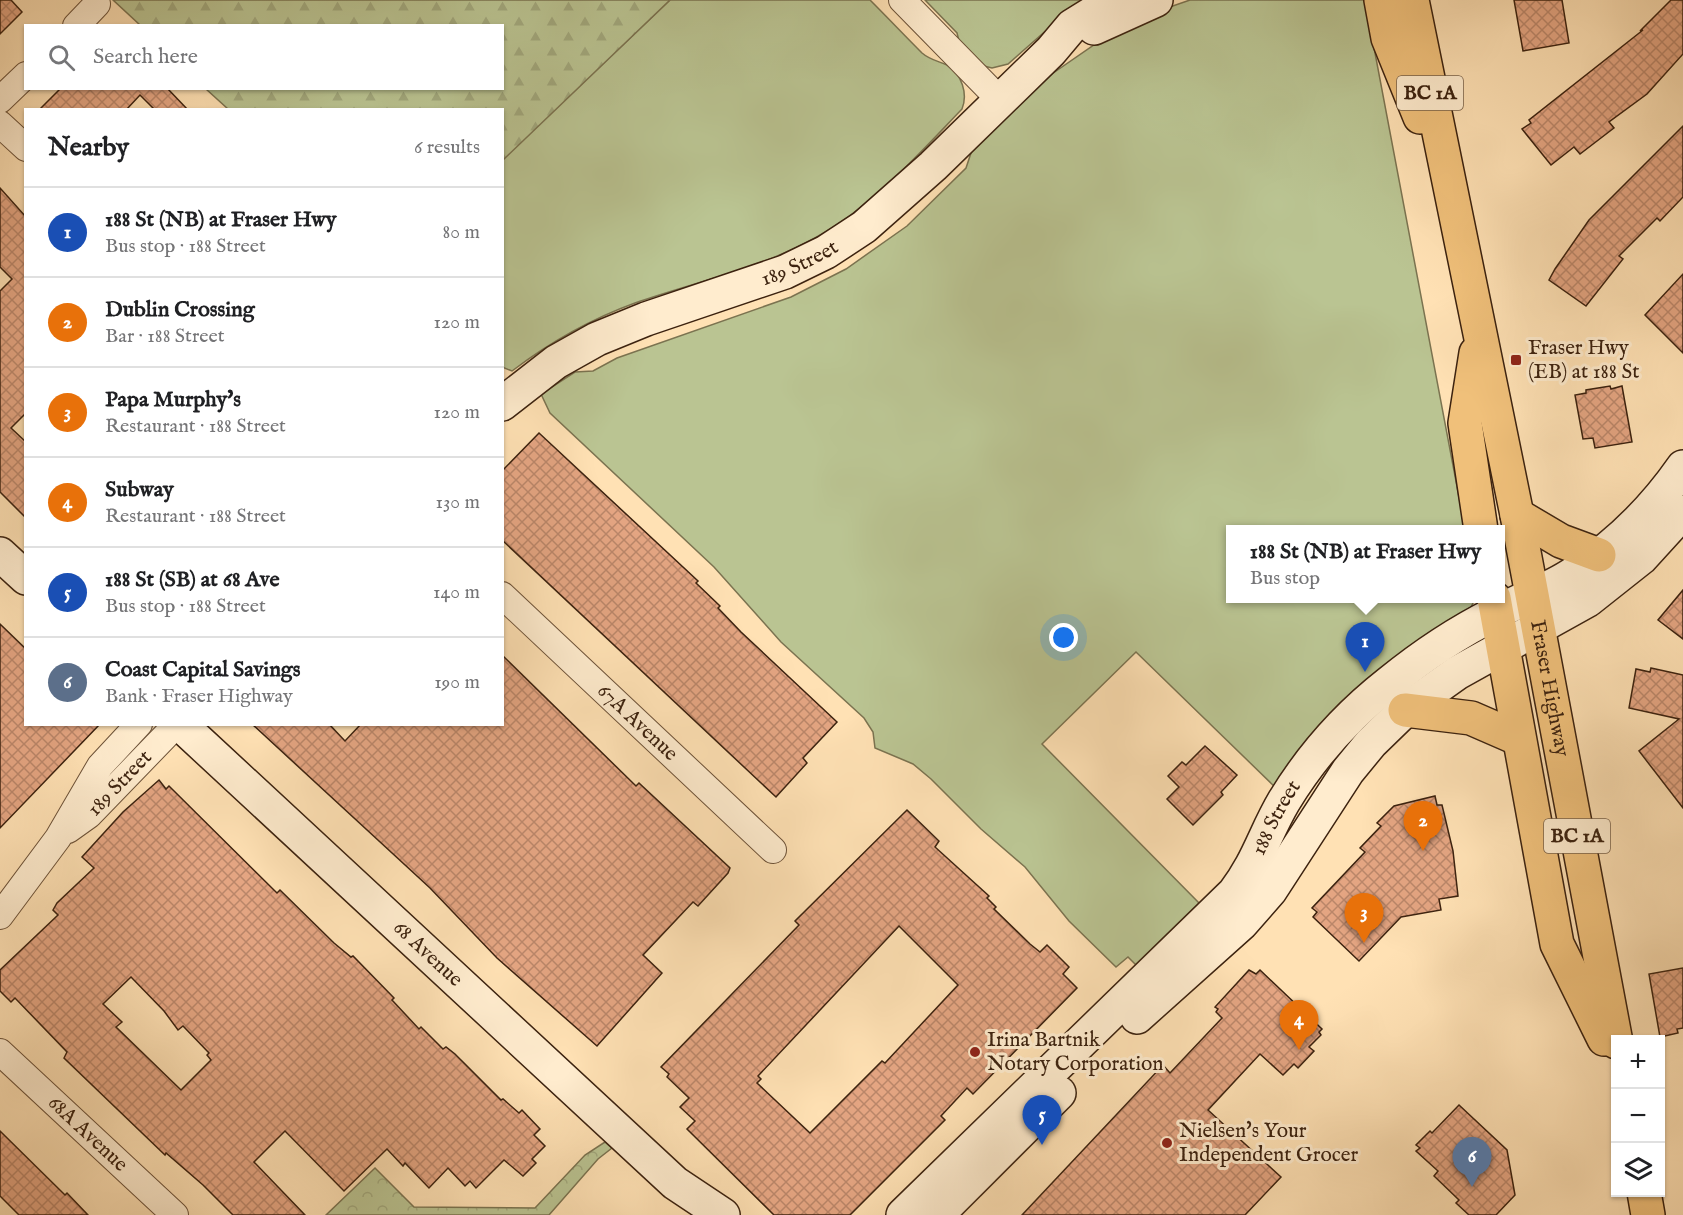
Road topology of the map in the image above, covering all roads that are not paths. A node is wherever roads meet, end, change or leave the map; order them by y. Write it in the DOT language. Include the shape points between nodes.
graph roads {
  1 [pos="902,0"];
  2 [pos="1114,0"];
  3 [pos="1156,0"];
  4 [pos="1404,1"];
  5 [pos="98,4"];
  6 [pos="78,24"];
  7 [pos="1051,51"];
  8 [pos="24,77"];
  9 [pos="0,100"];
  10 [pos="1000,100"];
  11 [pos="0,124"];
  12 [pos="24,146"];
  13 [pos="1448,183"];
  14 [pos="1479,337"];
  15 [pos="504,402"];
  16 [pos="1683,467"];
  17 [pos="1683,512"];
  18 [pos="1517,515"];
  19 [pos="1479,521"];
  20 [pos="0,554"];
  21 [pos="1599,555"];
  22 [pos="24,576"];
  23 [pos="1531,596"];
  24 [pos="504,597"];
  25 [pos="1505,602"];
  26 [pos="1495,605"];
  27 [pos="1538,630"];
  28 [pos="1502,649"];
  29 [pos="1405,710"];
  30 [pos="137,726"];
  31 [pos="177,726"];
  32 [pos="181,726"];
  33 [pos="1517,738"];
  34 [pos="58,838"];
  35 [pos="773,850"];
  36 [pos="0,916"];
  37 [pos="1615,1035"];
  38 [pos="1611,1051"];
  39 [pos="0,1052"];
  40 [pos="675,1183"];
  41 [pos="1645,1197"];
  42 [pos="175,1215"];
  43 [pos="699,1215"];
  44 [pos="723,1215"];
  45 [pos="903,1215"];
  46 [pos="937,1215"];
  47 [pos="1648,1215"];
  1 -- 10 [label="street"];
  2 -- 7 [label="street, 189 Street" via="1072,26"];
  3 -- 7 [label="street, 189 Street"];
  4 -- 13 [label="main road, Fraser Highway / BC 1A"];
  4 -- 13 [label="main road, Fraser Highway / BC 1A" via="1388,38"];
  5 -- 6 [label="street"];
  7 -- 10 [label="street, 189 Street"];
  8 -- 9 [label="street"];
  10 -- 15 [label="street, 189 Street" via="891,206 826,252 785,272 597,339 556,362"];
  11 -- 12 [label="street"];
  13 -- 14 [label="main road, Fraser Highway / BC 1A"];
  14 -- 18 [label="main road, Fraser Highway / BC 1A"];
  14 -- 19 [label="main road, Fraser Highway" via="1465,423"];
  16 -- 21 [label="street, 188 Street" via="1646,515"];
  17 -- 27 [label="street, 188 Street" via="1620,577"];
  18 -- 21 [label="main road" via="1561,541"];
  18 -- 23 [label="main road, Fraser Highway / BC 1A"];
  20 -- 22 [label="street"];
  21 -- 23 [label="street, 188 Street"];
  23 -- 25 [label="street, 188 Street"];
  23 -- 27 [label="main road, Fraser Highway / BC 1A"];
  24 -- 35 [label="street, 67A Avenue"];
  26 -- 28 [label="main road, Fraser Highway / BC 1A"];
  26 -- 45 [label="street, 188 Street" via="1413,665 1334,733 1283,803 1252,868 1234,893"];
  27 -- 28 [label="street, 188 Street"];
  27 -- 37 [label="main road, Fraser Highway / BC 1A"];
  28 -- 29 [label="street, 188 Street" via="1457,673"];
  28 -- 33 [label="main road, Fraser Highway / BC 1A"];
  29 -- 33 [label="main road" via="1471,718"];
  29 -- 46 [label="street, 188 Street" via="1348,771 1269,891 1242,923 1127,1026"];
  30 -- 34 [label="street, 189 Street" via="89,782"];
  31 -- 34 [label="street, 189 Street" via="89,815"];
  32 -- 40 [label="street, 68 Avenue"];
  33 -- 38 [label="main road, Fraser Highway / BC 1A" via="1557,944"];
  34 -- 36 [label="street, 189 Street"];
  39 -- 42 [label="street, 68A Avenue"];
  40 -- 43 [label="street, 68 Avenue"];
  40 -- 44 [label="street, 68 Avenue"];
  41 -- 47 [label="main road"];
}
